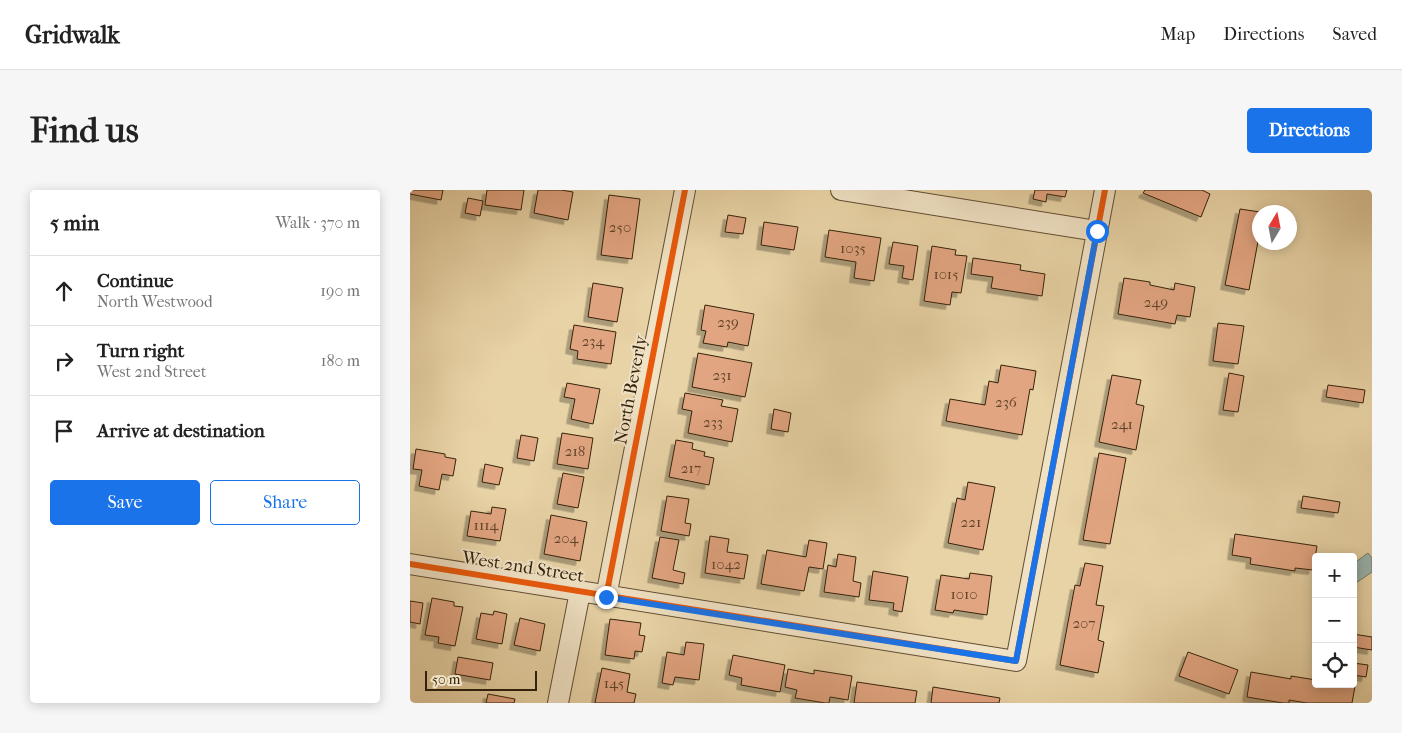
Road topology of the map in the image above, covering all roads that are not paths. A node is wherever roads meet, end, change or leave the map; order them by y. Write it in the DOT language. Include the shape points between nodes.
graph roads {
  1 [pos="685,190"];
  2 [pos="841,190"];
  3 [pos="1105,190"];
  4 [pos="1097,231"];
  5 [pos="410,564"];
  6 [pos="580,592"];
  7 [pos="606,597"];
  8 [pos="558,703"];
  1 -- 7 [label="street, North Beverly"];
  2 -- 4 [label="street"];
  3 -- 4 [label="street"];
  4 -- 7 [label="street, West 2nd Street" via="1016,661"];
  5 -- 6 [label="street, West 2nd Street"];
  6 -- 7 [label="street, West 2nd Street"];
  6 -- 8 [label="street"];
}
